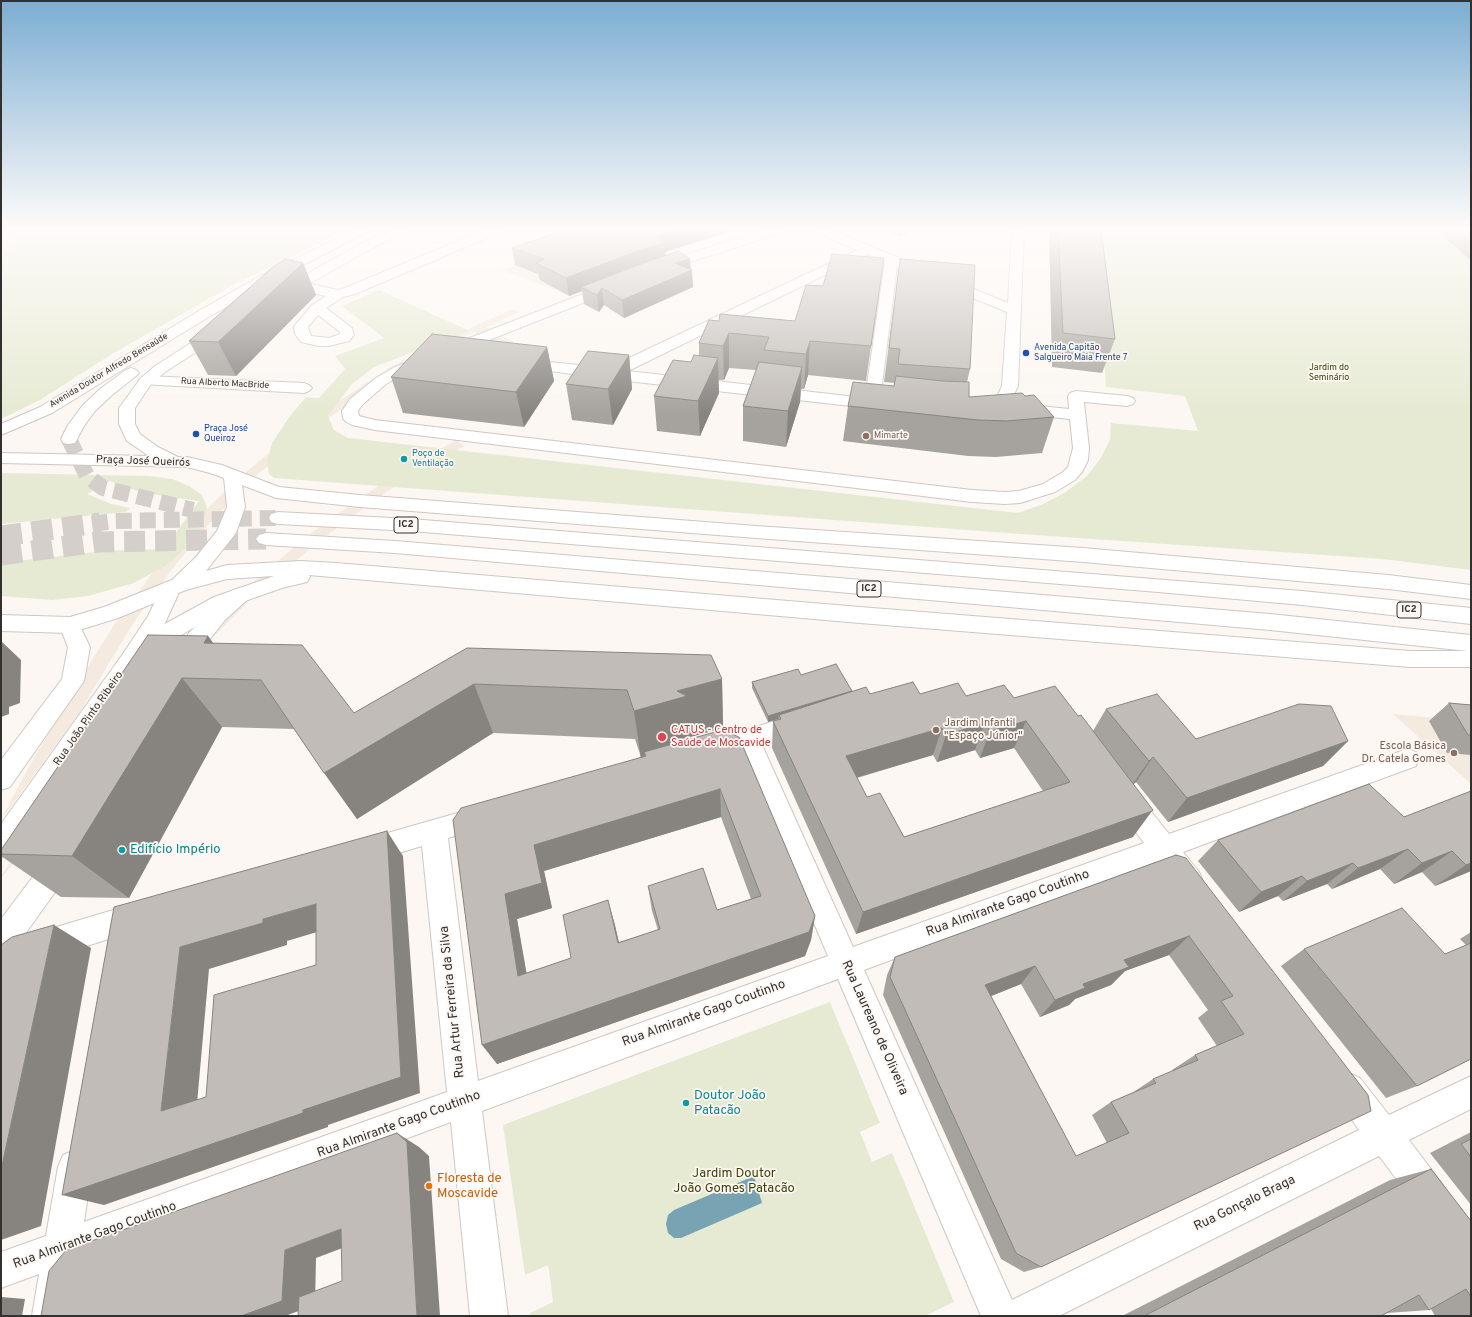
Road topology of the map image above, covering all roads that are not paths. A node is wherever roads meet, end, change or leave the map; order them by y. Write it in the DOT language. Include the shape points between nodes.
graph roads {
  1 [pos="243,291"];
  2 [pos="265,291"];
  3 [pos="285,291"];
  4 [pos="326,291"];
  5 [pos="348,291"];
  6 [pos="599,291"];
  7 [pos="781,291"];
  8 [pos="887,291"];
  9 [pos="969,291"];
  10 [pos="1014,291"];
  11 [pos="338,294"];
  12 [pos="271,300"];
  13 [pos="317,308"];
  14 [pos="1013,310"];
  15 [pos="227,326"];
  16 [pos="442,353"];
  17 [pos="472,356"];
  18 [pos="504,360"];
  19 [pos="609,374"];
  20 [pos="146,381"];
  21 [pos="304,388"];
  22 [pos="1127,401"];
  23 [pos="872,403"];
  24 [pos="998,404"];
  25 [pos="896,406"];
  26 [pos="967,411"];
  27 [pos="1077,415"];
  28 [pos="1,430"];
  29 [pos="69,439"];
  30 [pos="1,458"];
  31 [pos="187,462"];
  32 [pos="232,475"];
  33 [pos="278,518"];
  34 [pos="266,539"];
  35 [pos="336,570"];
  36 [pos="175,587"];
  37 [pos="1471,592"];
  38 [pos="240,595"];
  39 [pos="1471,616"];
  40 [pos="1,623"];
  41 [pos="70,625"];
  42 [pos="1471,643"];
  43 [pos="133,657"];
  44 [pos="1471,659"];
  45 [pos="174,676"];
  46 [pos="822,717"];
  47 [pos="748,740"];
  48 [pos="687,757"];
  49 [pos="1407,759"];
  50 [pos="1110,778"];
  51 [pos="1,779"];
  52 [pos="503,811"];
  53 [pos="434,831"];
  54 [pos="1,845"];
  55 [pos="69,845"];
  56 [pos="1163,847"];
  57 [pos="343,857"];
  58 [pos="1207,904"];
  59 [pos="164,909"];
  60 [pos="115,923"];
  61 [pos="1,943"];
  62 [pos="110,954"];
  63 [pos="1,958"];
  64 [pos="846,963"];
  65 [pos="1333,1068"];
  66 [pos="1471,1092"];
  67 [pos="465,1101"];
  68 [pos="1384,1135"];
  69 [pos="80,1140"];
  70 [pos="1447,1217"];
  71 [pos="62,1248"];
  72 [pos="1,1270"];
  73 [pos="51,1316"];
  74 [pos="489,1316"];
  75 [pos="1000,1316"];
  76 [pos="1018,1316"];
  1 -- 28 [label="main road, Avenida Doutor Alfredo Bensaúde" via="46,410"];
  2 -- 29 [label="main road" via="134,370 89,408"];
  3 -- 12 [label="main road"];
  4 -- 11 [label="main road"];
  5 -- 11 [label="main road"];
  6 -- 16 [label="main road"];
  7 -- 19 [label="main road"];
  8 -- 23 [label="main road"];
  9 -- 14 [label="main road"];
  10 -- 14 [label="main road"];
  11 -- 13 [label="main road"];
  14 -- 24 [label="main road" via="1010,385 1004,400"];
  15 -- 20 [label="main road" via="160,369"];
  16 -- 17 [label="main road"];
  16 -- 27 [label="main road" via="400,370 381,381 352,407 351,418 358,422 383,426 1005,498 1036,493 1070,476 1076,468 1080,454"];
  18 -- 19 [label="main road"];
  19 -- 23 [label="main road"];
  20 -- 21 [label="main road, Rua Alberto MacBride"];
  20 -- 31 [label="main road" via="127,408 127,424 133,437 163,457"];
  22 -- 27 [label="main road" via="1076,396"];
  23 -- 25 [label="main road"];
  24 -- 26 [label="main road"];
  24 -- 27 [label="main road"];
  30 -- 31 [label="main road, Praça José Queirós"];
  31 -- 32 [label="main road, Praça José Queirós"];
  32 -- 36 [label="main road" via="236,507 226,532 202,562"];
  32 -- 37 [label="main road, Praça José Queirós" via="276,492 360,501 1090,556 1380,581"];
  33 -- 39 [label="main road, IC2" via="411,525 1158,585"];
  34 -- 42 [label="main road, IC2" via="1262,621"];
  35 -- 36 [label="main road" via="301,568 227,572"];
  35 -- 38 [label="main road" via="278,582"];
  35 -- 44 [label="main road" via="1410,659"];
  36 -- 41 [label="main road" via="111,613"];
  36 -- 43 [label="main road, Rua João Pinto Ribeiro"];
  38 -- 43 [label="main road" via="216,605 160,637"];
  38 -- 45 [label="main road" via="197,639"];
  40 -- 41 [label="main road"];
  41 -- 51 [label="main road" via="78,647 73,681"];
  43 -- 54 [label="main road, Rua João Pinto Ribeiro"];
  46 -- 47 [label="main road"];
  47 -- 48 [label="main road"];
  47 -- 64 [label="main road, Rua Laureano de Oliveira"];
  49 -- 56 [label="main road, Rua Almirante Gago Coutinho"];
  50 -- 56 [label="main road"];
  52 -- 53 [label="main road"];
  53 -- 57 [label="main road"];
  53 -- 67 [label="main road, Rua Artur Ferreira da Silva"];
  55 -- 61 [label="main road" via="48,879"];
  56 -- 58 [label="main road"];
  56 -- 64 [label="main road, Rua Almirante Gago Coutinho"];
  59 -- 60 [label="main road"];
  60 -- 62 [label="main road"];
  60 -- 63 [label="main road"];
  64 -- 67 [label="main road, Rua Almirante Gago Coutinho"];
  64 -- 75 [label="main road, Rua Laureano de Oliveira"];
  65 -- 68 [label="main road"];
  66 -- 68 [label="main road, Rua Gonçalo Braga"];
  67 -- 71 [label="main road, Rua Almirante Gago Coutinho"];
  67 -- 74 [label="main road, Rua Artur Ferreira da Silva"];
  68 -- 70 [label="main road"];
  68 -- 76 [label="main road, Rua Gonçalo Braga"];
  69 -- 71 [label="main road"];
  71 -- 72 [label="main road, Rua Almirante Gago Coutinho"];
  71 -- 73 [label="main road"];
}
